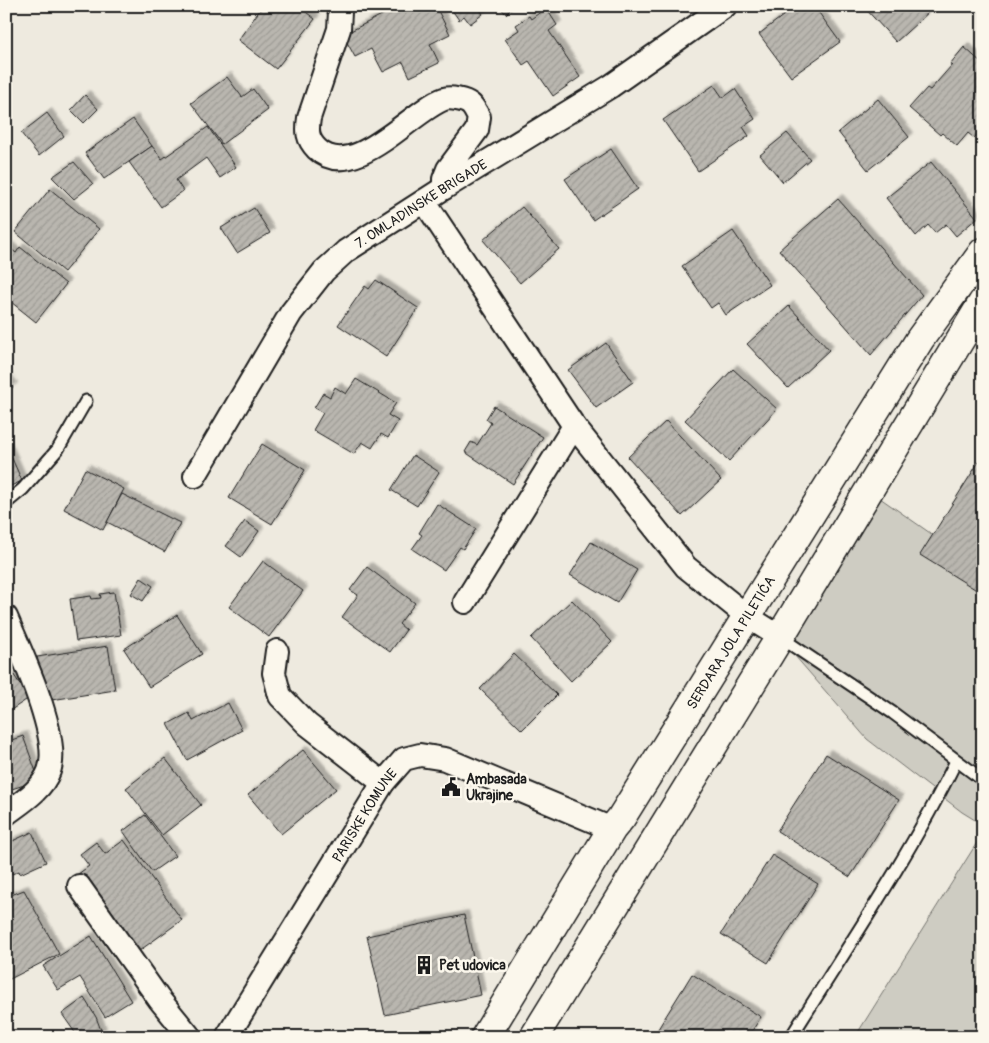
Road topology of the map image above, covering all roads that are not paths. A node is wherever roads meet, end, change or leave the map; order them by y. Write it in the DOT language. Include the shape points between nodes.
graph roads {
  1 [pos="725,6"];
  2 [pos="340,8"];
  3 [pos="444,188"];
  4 [pos="424,201"];
  5 [pos="983,252"];
  6 [pos="983,302"];
  7 [pos="974,327"];
  8 [pos="86,401"];
  9 [pos="574,426"];
  10 [pos="195,476"];
  11 [pos="6,504"];
  12 [pos="465,602"];
  13 [pos="6,617"];
  14 [pos="748,617"];
  15 [pos="780,637"];
  16 [pos="277,651"];
  17 [pos="956,760"];
  18 [pos="983,780"];
  19 [pos="383,784"];
  20 [pos="6,814"];
  21 [pos="612,829"];
  22 [pos="79,886"];
  23 [pos="190,1037"];
  24 [pos="227,1037"];
  25 [pos="485,1037"];
  26 [pos="534,1037"];
  27 [pos="791,1037"];
  1 -- 3 [label="street, 7. OMLADINSKE BRIGADE" via="611,86"];
  2 -- 3 [label="street" via="339,29 309,118 307,132 312,144 322,154 336,158 353,156 379,144 446,99 459,100 470,104 479,117 477,130 448,169"];
  3 -- 4 [label="street, 7. OMLADINSKE BRIGADE"];
  4 -- 9 [label="street"];
  4 -- 10 [label="street, 7. OMLADINSKE BRIGADE" via="346,251 324,271 291,313"];
  5 -- 14 [label="main road, SERDARA JOLA PILETIĆA" via="920,339"];
  6 -- 7 [label="main road"];
  7 -- 15 [label="main road"];
  8 -- 11 [label="lane" via="58,449"];
  9 -- 12 [label="street"];
  9 -- 14 [label="street" via="686,567"];
  13 -- 20 [label="street" via="30,674 50,735 53,755 41,786"];
  14 -- 15 [label="street"];
  14 -- 21 [label="main road, SERDARA JOLA PILETIĆA"];
  15 -- 17 [label="lane"];
  15 -- 26 [label="main road"];
  16 -- 19 [label="street" via="274,673 280,696 307,724"];
  17 -- 18 [label="lane"];
  17 -- 27 [label="lane" via="889,882"];
  19 -- 21 [label="street, PARISKE KOMUNE" via="404,759 420,756 445,759"];
  19 -- 24 [label="street, PARISKE KOMUNE"];
  21 -- 25 [label="main road, SERDARA JOLA PILETIĆA"];
  22 -- 23 [label="street"];
}
